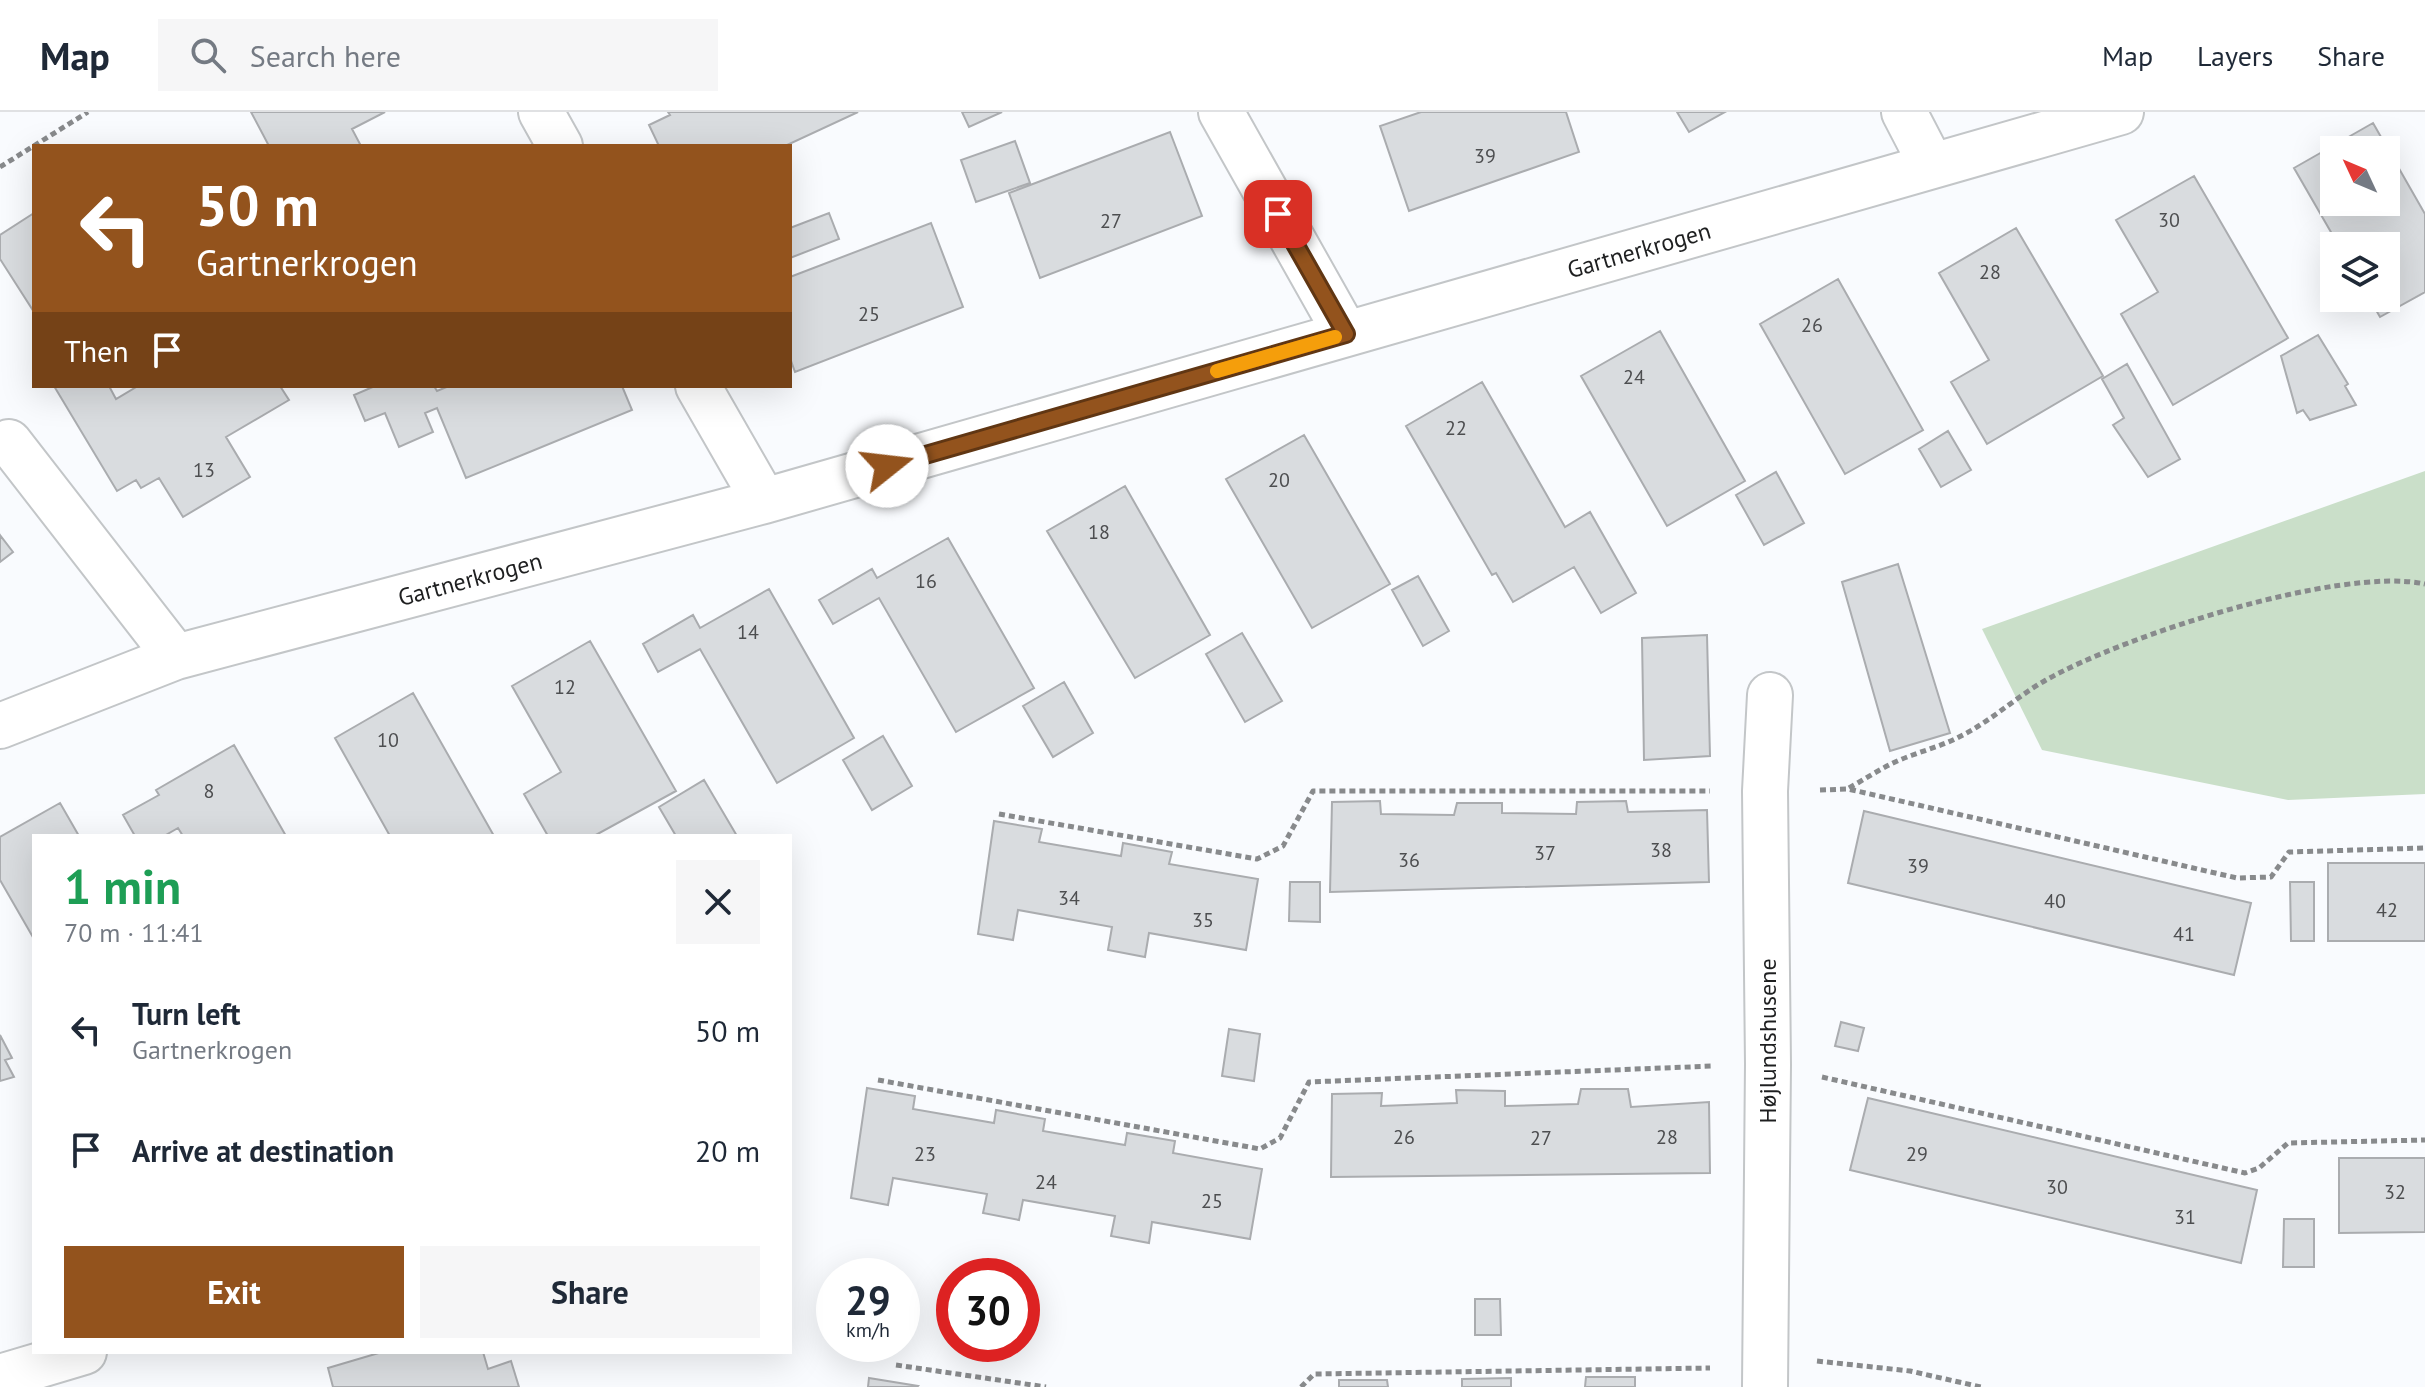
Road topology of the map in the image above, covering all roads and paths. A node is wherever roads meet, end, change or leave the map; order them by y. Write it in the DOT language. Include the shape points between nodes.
graph roads {
  1 [pos="88,112"];
  2 [pos="541,112"];
  3 [pos="1221,112"];
  4 [pos="1904,112"];
  5 [pos="2121,112"];
  6 [pos="37,144"];
  7 [pos="559,144"];
  8 [pos="32,147"];
  9 [pos="1932,166"];
  10 [pos="0,167"];
  11 [pos="1346,334"];
  12 [pos="699,388"];
  13 [pos="9,442"];
  14 [pos="764,501"];
  15 [pos="2425,584"];
  16 [pos="176,657"];
  17 [pos="1770,695"];
  18 [pos="0,726"];
  19 [pos="1848,789"];
  20 [pos="1768,1064"];
  21 [pos="878,1080"];
  22 [pos="2425,1140"];
  23 [pos="77,1354"];
  24 [pos="896,1365"];
  25 [pos="1765,1371"];
  26 [pos="0,1377"];
  27 [pos="1046,1387"];
  28 [pos="1301,1387"];
  29 [pos="1981,1387"];
  1 -- 6 [label="path"];
  2 -- 7 [label="street"];
  3 -- 11 [label="street"];
  4 -- 9 [label="street"];
  5 -- 9 [label="street, Gartnerkrogen"];
  8 -- 10 [label="path"];
  9 -- 11 [label="street, Gartnerkrogen"];
  11 -- 14 [label="street, Gartnerkrogen"];
  12 -- 14 [label="street"];
  13 -- 16 [label="street"];
  14 -- 16 [label="street, Gartnerkrogen"];
  15 -- 19 [label="path" via="2402,579 2351,582 2240,607 2141,639 2047,679 1960,737 1891,764"];
  16 -- 18 [label="street, Gartnerkrogen"];
  17 -- 20 [label="street, Højlundshusene" via="1765,791"];
  20 -- 21 [label="path" via="1309,1082 1280,1138 1260,1149"];
  20 -- 22 [label="path" via="2245,1173 2288,1143"];
  20 -- 25 [label="street, Højlundshusene"];
  23 -- 26 [label="street"];
  24 -- 27 [label="path"];
  25 -- 28 [label="path" via="1314,1374"];
  25 -- 29 [label="path" via="1910,1371"];
}
